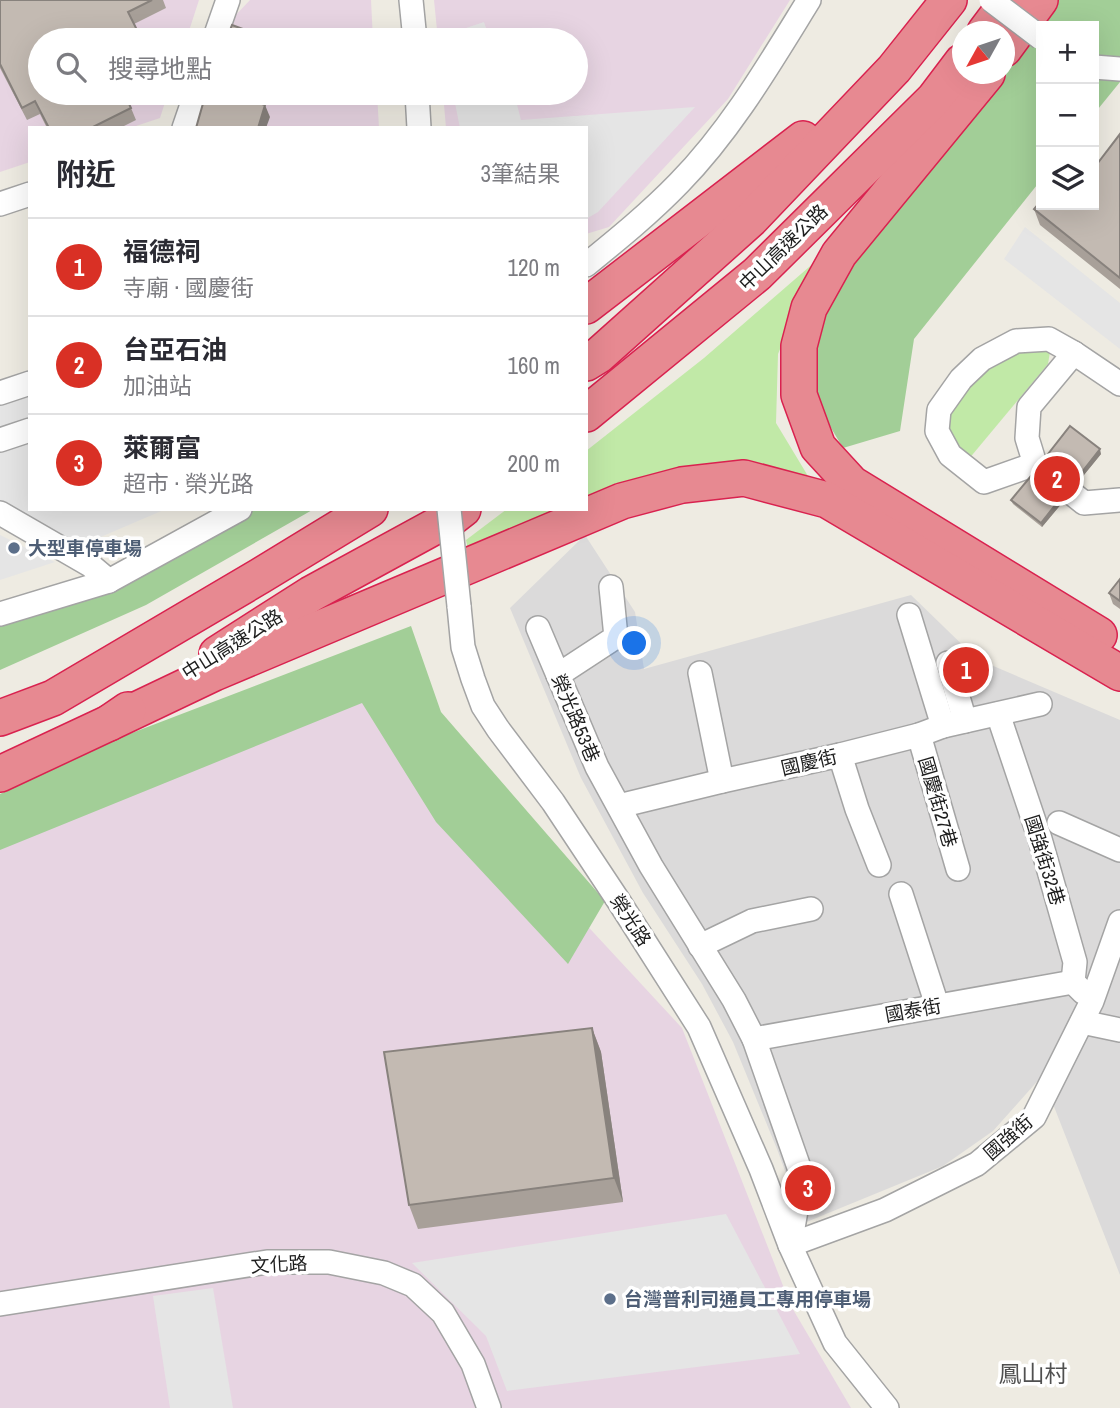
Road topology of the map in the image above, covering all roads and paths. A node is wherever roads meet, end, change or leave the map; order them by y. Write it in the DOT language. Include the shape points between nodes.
graph roads {
  1 [pos="218,0"];
  2 [pos="228,0"];
  3 [pos="411,0"];
  4 [pos="809,0"];
  5 [pos="949,0"];
  6 [pos="991,0"];
  7 [pos="1009,0"];
  8 [pos="1040,0"];
  9 [pos="993,21"];
  10 [pos="209,28"];
  11 [pos="218,28"];
  12 [pos="414,28"];
  13 [pos="1015,34"];
  14 [pos="1036,34"];
  15 [pos="1099,67"];
  16 [pos="894,69"];
  17 [pos="1120,69"];
  18 [pos="952,76"];
  19 [pos="979,84"];
  20 [pos="192,105"];
  21 [pos="418,105"];
  22 [pos="186,122"];
  23 [pos="419,126"];
  24 [pos="28,195"];
  25 [pos="0,204"];
  26 [pos="588,263"];
  27 [pos="588,304"];
  28 [pos="1074,353"];
  29 [pos="588,362"];
  30 [pos="28,384"];
  31 [pos="1120,384"];
  32 [pos="0,393"];
  33 [pos="588,412"];
  34 [pos="28,431"];
  35 [pos="0,440"];
  36 [pos="1035,464"];
  37 [pos="1120,500"];
  38 [pos="236,511"];
  39 [pos="367,511"];
  40 [pos="449,511"];
  41 [pos="460,511"];
  42 [pos="0,513"];
  43 [pos="109,581"];
  44 [pos="611,587"];
  45 [pos="0,614"];
  46 [pos="909,615"];
  47 [pos="537,628"];
  48 [pos="1120,648"];
  49 [pos="948,663"];
  50 [pos="700,673"];
  51 [pos="1120,673"];
  52 [pos="558,675"];
  53 [pos="1040,704"];
  54 [pos="998,714"];
  55 [pos="0,718"];
  56 [pos="965,721"];
  57 [pos="109,723"];
  58 [pos="943,726"];
  59 [pos="919,735"];
  60 [pos="840,755"];
  61 [pos="0,774"];
  62 [pos="722,781"];
  63 [pos="618,806"];
  64 [pos="1059,823"];
  65 [pos="1120,850"];
  66 [pos="880,865"];
  67 [pos="958,869"];
  68 [pos="901,894"];
  69 [pos="811,909"];
  70 [pos="1120,922"];
  71 [pos="701,946"];
  72 [pos="1073,982"];
  73 [pos="937,1005"];
  74 [pos="1087,1011"];
  75 [pos="1120,1030"];
  76 [pos="754,1039"];
  77 [pos="790,1245"];
  78 [pos="0,1304"];
  79 [pos="489,1406"];
  80 [pos="887,1408"];
  1 -- 10 [label="street"];
  2 -- 11 [label="street"];
  3 -- 12 [label="street"];
  4 -- 26 [label="street" via="718,138 680,182"];
  5 -- 16 [label="highway"];
  6 -- 14 [label="street, bridge"];
  7 -- 9 [label="highway"];
  8 -- 13 [label="highway"];
  15 -- 17 [label="street"];
  16 -- 27 [label="highway"];
  16 -- 29 [label="highway" via="751,219"];
  18 -- 33 [label="highway, 中山高速公路" via="934,100 757,274"];
  19 -- 48 [label="highway" via="839,254 809,308 799,346 799,395 818,447 852,484"];
  20 -- 22 [label="street"];
  21 -- 23 [label="street"];
  24 -- 25 [label="street"];
  28 -- 31 [label="street"];
  28 -- 36 [label="street" via="1029,407 1027,438"];
  28 -- 36 [label="street" via="1049,339 1016,341 982,359 939,410 937,431 950,455 984,482"];
  30 -- 32 [label="street"];
  34 -- 35 [label="street"];
  36 -- 37 [label="street" via="1084,503"];
  38 -- 43 [label="street"];
  39 -- 55 [label="highway" via="53,698"];
  40 -- 77 [label="street, 榮光路, bridge" via="463,647 483,706 553,802 699,1027"];
  41 -- 57 [label="highway, 中山高速公路" via="310,594"];
  42 -- 43 [label="street" via="90,565"];
  43 -- 45 [label="street"];
  44 -- 52 [label="street" via="616,637"];
  46 -- 58 [label="street"];
  47 -- 52 [label="street, 榮光路53巷"];
  49 -- 56 [label="street"];
  50 -- 62 [label="street"];
  51 -- 57 [label="highway" via="827,500 744,478 682,485 622,501 214,673"];
  52 -- 63 [label="street, 榮光路53巷"];
  53 -- 54 [label="street, 國慶街"];
  54 -- 56 [label="street, 國慶街"];
  54 -- 72 [label="street, 國強街32巷" via="1075,961"];
  56 -- 58 [label="street, 國慶街"];
  57 -- 61 [label="highway, 中山高速公路"];
  58 -- 59 [label="street, 國慶街"];
  59 -- 60 [label="street, 國慶街"];
  59 -- 67 [label="street, 國慶街27巷"];
  60 -- 62 [label="street, 國慶街"];
  60 -- 66 [label="street"];
  62 -- 63 [label="street, 國慶街"];
  63 -- 71 [label="street"];
  64 -- 65 [label="street"];
  68 -- 73 [label="street"];
  69 -- 71 [label="street" via="752,920"];
  70 -- 74 [label="street, 國強街"];
  71 -- 76 [label="street"];
  72 -- 73 [label="street, 國泰街"];
  72 -- 74 [label="street"];
  73 -- 76 [label="street, 國泰街"];
  74 -- 75 [label="street"];
  74 -- 77 [label="street, 國強街" via="1034,1117 977,1164 885,1210"];
  76 -- 77 [label="street" via="802,1176"];
  77 -- 80 [label="street, 榮光路" via="835,1343"];
  78 -- 79 [label="street, 文化路" via="267,1262 357,1267 413,1285 443,1313 473,1364"];
}
